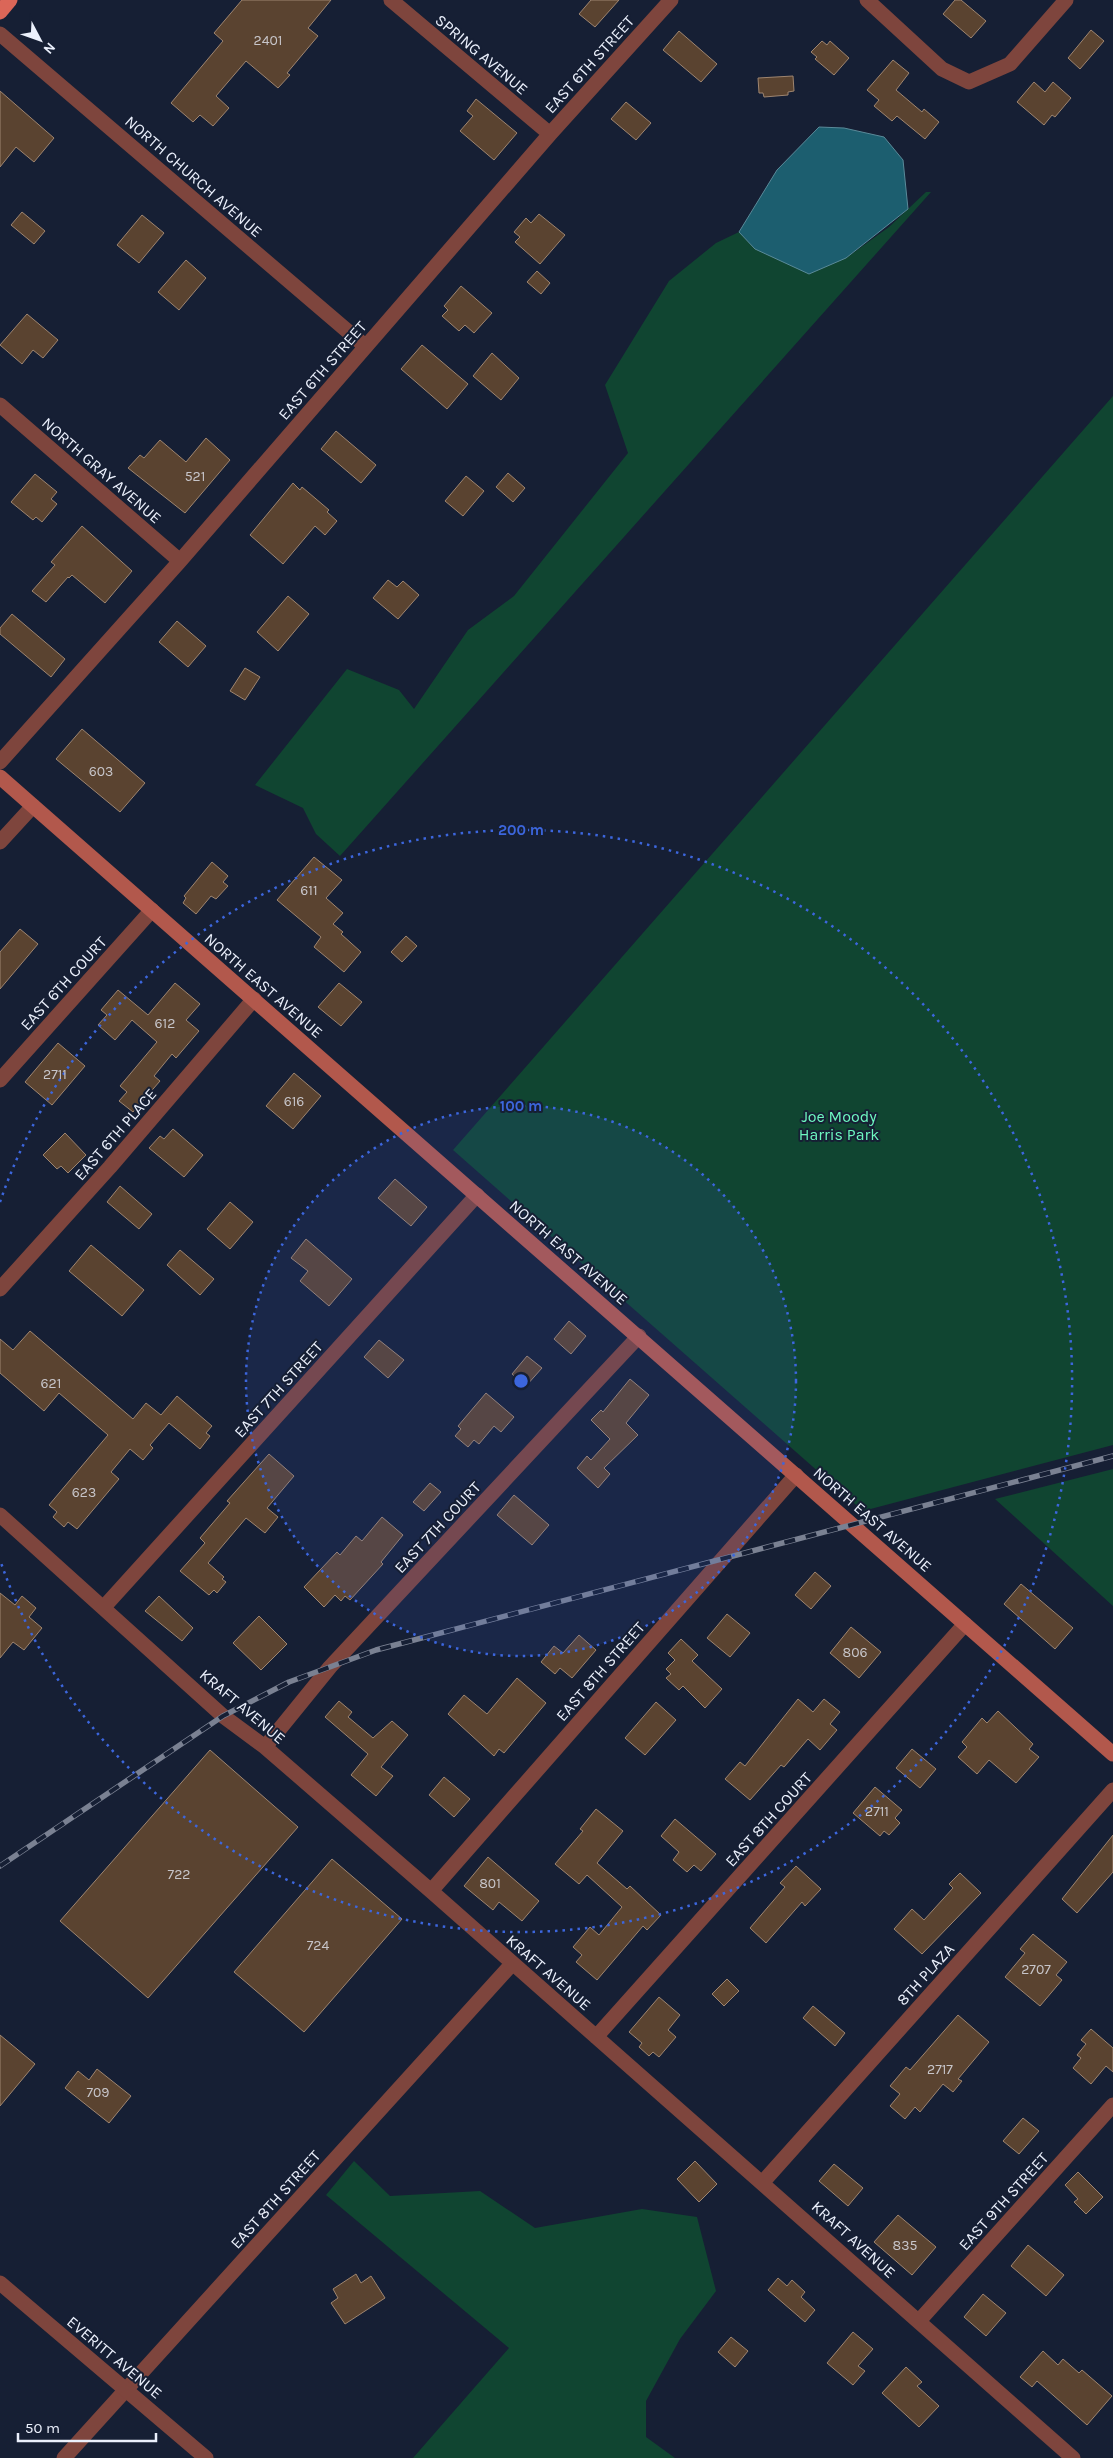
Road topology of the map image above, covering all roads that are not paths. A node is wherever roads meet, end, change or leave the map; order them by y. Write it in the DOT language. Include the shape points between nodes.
graph roads {
  1 [pos="10,0"];
  2 [pos="391,0"];
  3 [pos="671,0"];
  4 [pos="867,0"];
  5 [pos="1066,0"];
  6 [pos="0,12"];
  7 [pos="0,34"];
  8 [pos="550,134"];
  9 [pos="365,346"];
  10 [pos="0,405"];
  11 [pos="180,561"];
  12 [pos="0,762"];
  13 [pos="0,777"];
  14 [pos="33,806"];
  15 [pos="0,842"];
  16 [pos="152,910"];
  17 [pos="254,1000"];
  18 [pos="0,1080"];
  19 [pos="478,1195"];
  20 [pos="0,1290"];
  21 [pos="639,1336"];
  22 [pos="796,1475"];
  23 [pos="0,1515"];
  24 [pos="104,1607"];
  25 [pos="965,1624"];
  26 [pos="265,1747"];
  27 [pos="1113,1754"];
  28 [pos="1113,1790"];
  29 [pos="431,1891"];
  30 [pos="512,1964"];
  31 [pos="596,2037"];
  32 [pos="1113,2105"];
  33 [pos="763,2182"];
  34 [pos="0,2283"];
  35 [pos="919,2321"];
  36 [pos="126,2389"];
  37 [pos="64,2458"];
  38 [pos="206,2458"];
  39 [pos="1073,2458"];
  1 -- 6 [label="main road"];
  2 -- 8 [label="street, SPRING AVENUE"];
  3 -- 8 [label="street, EAST 6TH STREET"];
  4 -- 5 [label="street" via="942,69 969,82 1010,64"];
  7 -- 9 [label="street, NORTH CHURCH AVENUE"];
  8 -- 9 [label="street, EAST 6TH STREET"];
  9 -- 11 [label="street, EAST 6TH STREET"];
  10 -- 11 [label="street, NORTH GRAY AVENUE"];
  11 -- 12 [label="street, EAST 6TH STREET"];
  13 -- 14 [label="main road, NORTH EAST AVENUE"];
  14 -- 15 [label="street"];
  14 -- 16 [label="main road, NORTH EAST AVENUE"];
  16 -- 17 [label="main road, NORTH EAST AVENUE"];
  16 -- 18 [label="street, EAST 6TH COURT"];
  17 -- 19 [label="main road, NORTH EAST AVENUE"];
  17 -- 20 [label="street, EAST 6TH PLACE"];
  19 -- 21 [label="main road, NORTH EAST AVENUE"];
  19 -- 24 [label="street, EAST 7TH STREET"];
  21 -- 22 [label="main road, NORTH EAST AVENUE"];
  21 -- 26 [label="street, EAST 7TH COURT" via="330,1667"];
  22 -- 25 [label="main road, NORTH EAST AVENUE"];
  22 -- 29 [label="street, EAST 8TH STREET"];
  23 -- 24 [label="street, KRAFT AVENUE"];
  24 -- 26 [label="street, KRAFT AVENUE" via="223,1716"];
  25 -- 27 [label="main road, NORTH EAST AVENUE"];
  25 -- 31 [label="street, EAST 8TH COURT"];
  26 -- 29 [label="street, KRAFT AVENUE"];
  28 -- 33 [label="street, 8TH PLAZA"];
  29 -- 30 [label="street, KRAFT AVENUE"];
  30 -- 31 [label="street, KRAFT AVENUE"];
  30 -- 36 [label="street, EAST 8TH STREET"];
  31 -- 33 [label="street, KRAFT AVENUE"];
  32 -- 35 [label="street, EAST 9TH STREET"];
  33 -- 35 [label="street, KRAFT AVENUE"];
  34 -- 36 [label="street, EVERITT AVENUE"];
  35 -- 39 [label="street, KRAFT AVENUE"];
  36 -- 37 [label="street, EAST 8TH STREET"];
  36 -- 38 [label="street, EVERITT AVENUE"];
}
